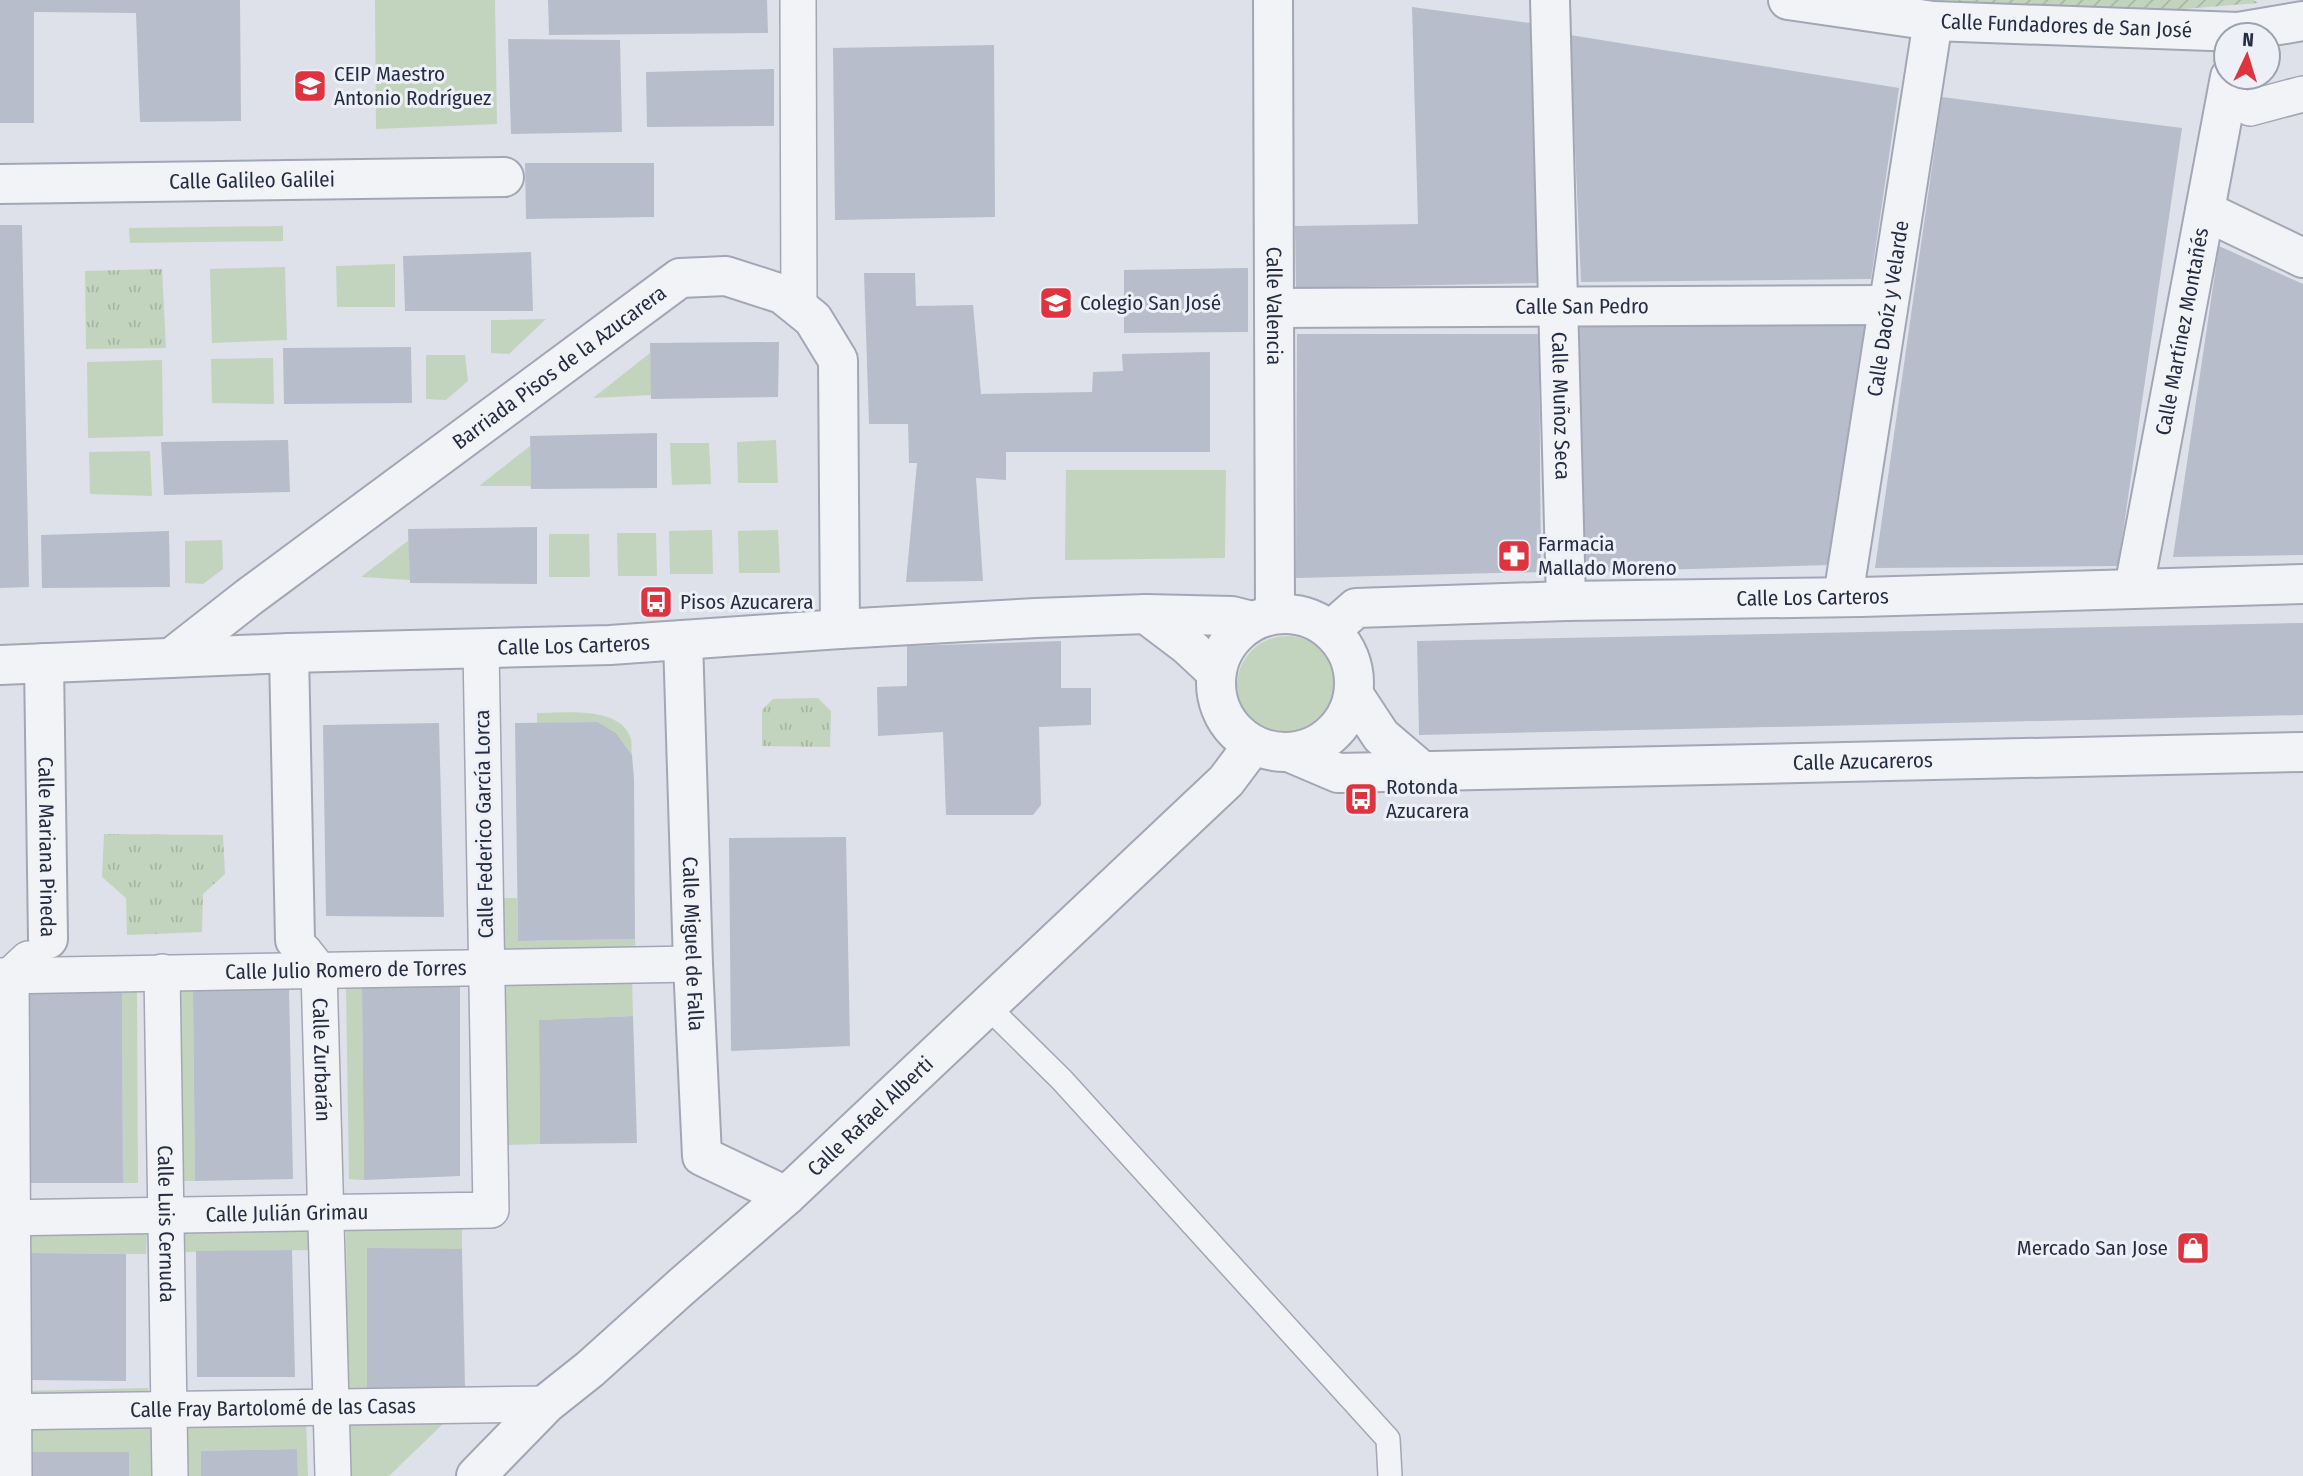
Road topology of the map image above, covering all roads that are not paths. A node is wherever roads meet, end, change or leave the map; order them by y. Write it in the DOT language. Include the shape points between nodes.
graph roads {
  1 [pos="798,0"];
  2 [pos="1273,0"];
  3 [pos="1550,0"];
  4 [pos="1788,0"];
  5 [pos="1933,21"];
  6 [pos="2303,21"];
  7 [pos="2282,25"];
  8 [pos="2212,33"];
  9 [pos="2240,92"];
  10 [pos="2303,94"];
  11 [pos="504,177"];
  12 [pos="0,184"];
  13 [pos="2205,211"];
  14 [pos="2303,257"];
  15 [pos="1557,305"];
  16 [pos="1888,305"];
  17 [pos="799,308"];
  18 [pos="1274,308"];
  19 [pos="2303,584"];
  20 [pos="2134,588"];
  21 [pos="1843,597"];
  22 [pos="1566,601"];
  23 [pos="1146,614"];
  24 [pos="1264,618"];
  25 [pos="840,629"];
  26 [pos="1331,630"];
  27 [pos="682,640"];
  28 [pos="481,649"];
  29 [pos="289,653"];
  30 [pos="171,658"];
  31 [pos="44,663"];
  32 [pos="0,665"];
  33 [pos="1216,672"];
  34 [pos="1354,695"];
  35 [pos="1253,746"];
  36 [pos="2303,752"];
  37 [pos="1291,753"];
  38 [pos="1422,771"];
  39 [pos="48,939"];
  40 [pos="295,940"];
  41 [pos="693,964"];
  42 [pos="487,968"];
  43 [pos="319,970"];
  44 [pos="162,972"];
  45 [pos="6,975"];
  46 [pos="987,1006"];
  47 [pos="786,1196"];
  48 [pos="491,1210"];
  49 [pos="327,1213"];
  50 [pos="165,1215"];
  51 [pos="6,1218"];
  52 [pos="546,1404"];
  53 [pos="332,1408"];
  54 [pos="169,1410"];
  55 [pos="7,1412"];
  56 [pos="14,1476"];
  57 [pos="170,1476"];
  58 [pos="333,1476"];
  59 [pos="476,1476"];
  60 [pos="1391,1476"];
  1 -- 17 [label="street"];
  2 -- 18 [label="street, Calle Valencia"];
  3 -- 15 [label="street, Calle Muñoz Seca"];
  4 -- 5 [label="street, Calle Fundadores de San José"];
  5 -- 8 [label="street, Calle Fundadores de San José"];
  5 -- 16 [label="street, Calle Daoíz y Velarde"];
  6 -- 7 [label="street, Calle Fundadores de San José"];
  9 -- 10 [label="street"];
  9 -- 13 [label="street, Calle Martínez Montañés"];
  11 -- 12 [label="street, Calle Galileo Galilei"];
  13 -- 14 [label="street"];
  13 -- 20 [label="street, Calle Martínez Montañés"];
  15 -- 16 [label="street, Calle San Pedro"];
  15 -- 18 [label="street, Calle San Pedro"];
  15 -- 22 [label="street, Calle Muñoz Seca"];
  16 -- 21 [label="street, Calle Daoíz y Velarde"];
  17 -- 25 [label="street, Barriada Pisos de la Azucarera" via="813,319 838,360"];
  17 -- 30 [label="street, Barriada Pisos de la Azucarera" via="782,294 726,276 680,278"];
  18 -- 24 [label="street, Calle Valencia"];
  19 -- 20 [label="street, Calle Los Carteros"];
  20 -- 21 [label="street, Calle Los Carteros"];
  21 -- 22 [label="street, Calle Los Carteros"];
  22 -- 26 [label="street, Calle Los Carteros" via="1356,608"];
  23 -- 24 [label="street, Calle Los Carteros"];
  23 -- 25 [label="street, Calle Los Carteros"];
  23 -- 33 [label="street"];
  24 -- 26 [label="street" via="1286,613 1318,621"];
  24 -- 33 [label="street" via="1242,627 1230,639"];
  25 -- 27 [label="street, Calle Los Carteros"];
  26 -- 34 [label="street" via="1353,665"];
  27 -- 28 [label="street, Calle Los Carteros"];
  27 -- 41 [label="street, Calle Miguel de Falla"];
  28 -- 29 [label="street, Calle Los Carteros"];
  28 -- 42 [label="street, Calle Federico García Lorca"];
  29 -- 30 [label="street, Calle Los Carteros"];
  29 -- 40 [label="street, Calle Zurbarán"];
  30 -- 31 [label="street, Calle Los Carteros"];
  31 -- 32 [label="street, Calle Los Carteros"];
  31 -- 39 [label="street, Calle Mariana Pineda"];
  33 -- 35 [label="street" via="1217,701 1230,727"];
  34 -- 37 [label="street" via="1338,729 1321,743"];
  34 -- 38 [label="street" via="1381,736"];
  35 -- 37 [label="street"];
  35 -- 46 [label="street, Calle Rafael Alberti" via="1226,780"];
  36 -- 38 [label="street, Calle Azucareros"];
  37 -- 38 [label="street, Calle Azucareros" via="1338,773"];
  39 -- 45 [label="street, Calle Mariana Pineda"];
  40 -- 43 [label="street, Calle Zurbarán"];
  41 -- 42 [label="street, Calle Julio Romero de Torres"];
  41 -- 47 [label="street, Calle Miguel de Falla" via="702,1156"];
  42 -- 43 [label="street, Calle Julio Romero de Torres"];
  42 -- 48 [label="street, Calle Federico García Lorca"];
  43 -- 44 [label="street, Calle Julio Romero de Torres"];
  43 -- 49 [label="street, Calle Zurbarán"];
  44 -- 45 [label="street, Calle Julio Romero de Torres"];
  44 -- 50 [label="street, Calle Luis Cernuda"];
  45 -- 51 [label="street"];
  46 -- 47 [label="street, Calle Rafael Alberti"];
  46 -- 60 [label="lane" via="1062,1080 1388,1438"];
  47 -- 52 [label="street, Calle Rafael Alberti"];
  48 -- 49 [label="street, Calle Julián Grimau"];
  49 -- 50 [label="street, Calle Julián Grimau"];
  49 -- 53 [label="street, Calle Zurbarán"];
  50 -- 51 [label="street, Calle Julián Grimau"];
  50 -- 54 [label="street, Calle Luis Cernuda"];
  51 -- 55 [label="street"];
  52 -- 53 [label="street, Calle Fray Bartolomé de las Casas"];
  52 -- 59 [label="street, Calle Rafael Alberti"];
  53 -- 54 [label="street, Calle Fray Bartolomé de las Casas"];
  53 -- 58 [label="street, Calle Zurbarán"];
  54 -- 55 [label="street, Calle Fray Bartolomé de las Casas"];
  54 -- 57 [label="street, Calle Luis Cernuda"];
  55 -- 56 [label="street"];
}
